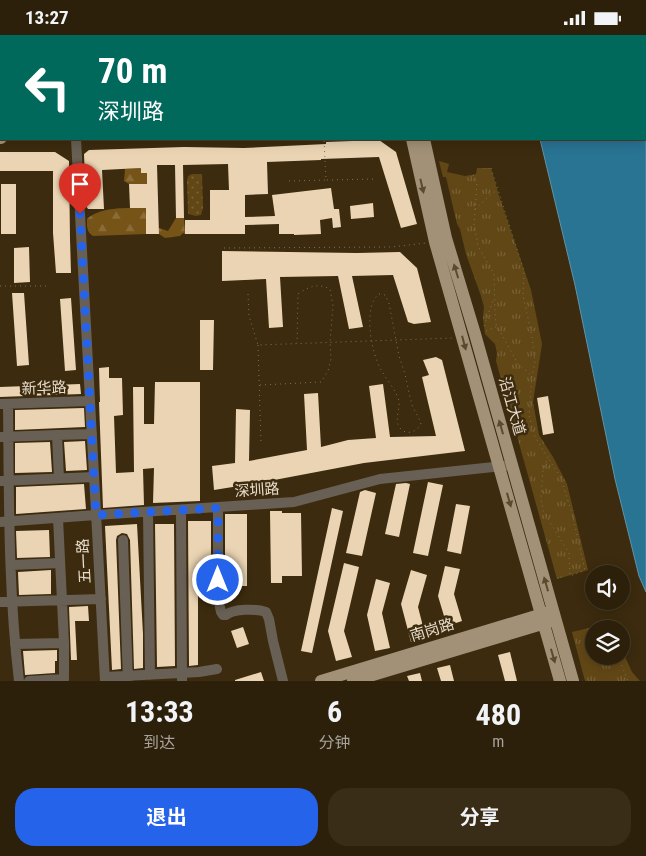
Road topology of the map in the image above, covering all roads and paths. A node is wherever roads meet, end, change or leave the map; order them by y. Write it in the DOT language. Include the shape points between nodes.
graph roads {
  1 [pos="76,140"];
  2 [pos="324,140"];
  3 [pos="412,140"];
  4 [pos="424,140"];
  5 [pos="491,168"];
  6 [pos="473,175"];
  7 [pos="375,179"];
  8 [pos="326,180"];
  9 [pos="289,181"];
  10 [pos="497,189"];
  11 [pos="475,209"];
  12 [pos="435,242"];
  13 [pos="224,247"];
  14 [pos="0,286"];
  15 [pos="48,286"];
  16 [pos="248,293"];
  17 [pos="494,296"];
  18 [pos="484,325"];
  19 [pos="498,326"];
  20 [pos="485,331"];
  21 [pos="462,337"];
  22 [pos="396,340"];
  23 [pos="371,341"];
  24 [pos="330,342"];
  25 [pos="297,343"];
  26 [pos="258,345"];
  27 [pos="532,376"];
  28 [pos="260,385"];
  29 [pos="90,401"];
  30 [pos="4,404"];
  31 [pos="92,434"];
  32 [pos="57,435"];
  33 [pos="4,437"];
  34 [pos="261,443"];
  35 [pos="548,458"];
  36 [pos="512,465"];
  37 [pos="499,466"];
  38 [pos="94,477"];
  39 [pos="59,478"];
  40 [pos="4,481"];
  41 [pos="218,508"];
  42 [pos="181,510"];
  43 [pos="148,512"];
  44 [pos="96,515"];
  45 [pos="58,518"];
  46 [pos="4,522"];
  47 [pos="123,540"];
  48 [pos="60,563"];
  49 [pos="11,565"];
  50 [pos="101,599"];
  51 [pos="0,601"];
  52 [pos="13,601"];
  53 [pos="62,601"];
  54 [pos="555,615"];
  55 [pos="542,619"];
  56 [pos="64,643"];
  57 [pos="15,644"];
  58 [pos="622,665"];
  59 [pos="217,669"];
  60 [pos="150,675"];
  61 [pos="182,677"];
  62 [pos="105,679"];
  63 [pos="128,679"];
  64 [pos="19,681"];
  65 [pos="29,681"];
  66 [pos="283,681"];
  67 [pos="321,681"];
  68 [pos="353,681"];
  69 [pos="560,681"];
  70 [pos="573,681"];
  71 [pos="628,681"];
  1 -- 29 [label="street, 五一路"];
  2 -- 8 [label="path"];
  3 -- 12 [label="main road, 沿江大道, one-way"];
  36 -- 4 [label="main road, 沿江大道, one-way" via="446,238"];
  5 -- 10 [label="path"];
  6 -- 11 [label="path" via="477,183"];
  7 -- 8 [label="path"];
  8 -- 9 [label="path"];
  10 -- 11 [label="path"];
  10 -- 27 [label="path" via="524,271 523,295 535,362"];
  11 -- 17 [label="path" via="478,246 494,275"];
  12 -- 13 [label="path" via="392,247"];
  12 -- 21 [label="main road, 沿江大道"];
  14 -- 15 [label="path"];
  16 -- 26 [label="path" via="249,316"];
  17 -- 18 [label="path"];
  17 -- 19 [label="path"];
  19 -- 20 [label="path"];
  19 -- 27 [label="path" via="518,364"];
  21 -- 22 [label="path"];
  21 -- 37 [label="main road, 沿江大道, one-way"];
  22 -- 23 [label="path"];
  22 -- 23 [label="path" via="389,303 385,295 379,294 370,315"];
  22 -- 23 [label="path" via="408,393 421,423 412,432 404,432 400,428 397,421 399,399 380,369"];
  23 -- 24 [label="path"];
  24 -- 25 [label="path"];
  24 -- 25 [label="path" via="333,306 330,289 322,285 308,287 298,294"];
  24 -- 28 [label="path" via="331,359 321,382"];
  25 -- 26 [label="path"];
  26 -- 28 [label="path"];
  27 -- 35 [label="path" via="529,415 534,435"];
  28 -- 34 [label="path"];
  29 -- 30 [label="street, 新华路"];
  29 -- 31 [label="street, 五一路"];
  30 -- 33 [label="street"];
  31 -- 32 [label="street"];
  31 -- 38 [label="street, 五一路"];
  32 -- 33 [label="street"];
  32 -- 39 [label="street"];
  33 -- 40 [label="street"];
  35 -- 35 [label="path" via="560,476 585,570 570,576 569,553 543,511 540,497 542,470"];
  36 -- 37 [label="street, 深圳路"];
  54 -- 36 [label="main road, 沿江大道, one-way"];
  37 -- 41 [label="street, 深圳路" via="380,479 294,502"];
  37 -- 55 [label="main road, 沿江大道, one-way"];
  38 -- 39 [label="street"];
  38 -- 44 [label="street, 五一路"];
  39 -- 40 [label="street"];
  40 -- 46 [label="street"];
  41 -- 42 [label="street, 深圳路"];
  41 -- 66 [label="street" via="220,612 223,615 231,611 266,612"];
  42 -- 43 [label="street, 深圳路"];
  42 -- 61 [label="street"];
  43 -- 44 [label="street, 深圳路"];
  43 -- 60 [label="street"];
  44 -- 45 [label="street, 深圳路"];
  44 -- 50 [label="street, 五一路"];
  45 -- 46 [label="street, 深圳路"];
  45 -- 48 [label="street"];
  46 -- 49 [label="street"];
  47 -- 63 [label="street"];
  48 -- 49 [label="street"];
  48 -- 53 [label="street"];
  49 -- 52 [label="street"];
  50 -- 53 [label="street"];
  50 -- 62 [label="street, 五一路"];
  51 -- 52 [label="street"];
  52 -- 53 [label="street"];
  52 -- 57 [label="street"];
  53 -- 56 [label="street"];
  54 -- 55 [label="main road, 南岗路"];
  54 -- 70 [label="main road, 沿江大道"];
  55 -- 67 [label="main road, 南岗路"];
  55 -- 68 [label="main road, 南岗路"];
  55 -- 69 [label="main road, 沿江大道, one-way"];
  56 -- 57 [label="street"];
  56 -- 65 [label="street" via="64,679"];
  57 -- 64 [label="street"];
  58 -- 71 [label="path"];
  59 -- 61 [label="street"];
  60 -- 61 [label="street"];
  60 -- 63 [label="street"];
  62 -- 63 [label="street"];
}
